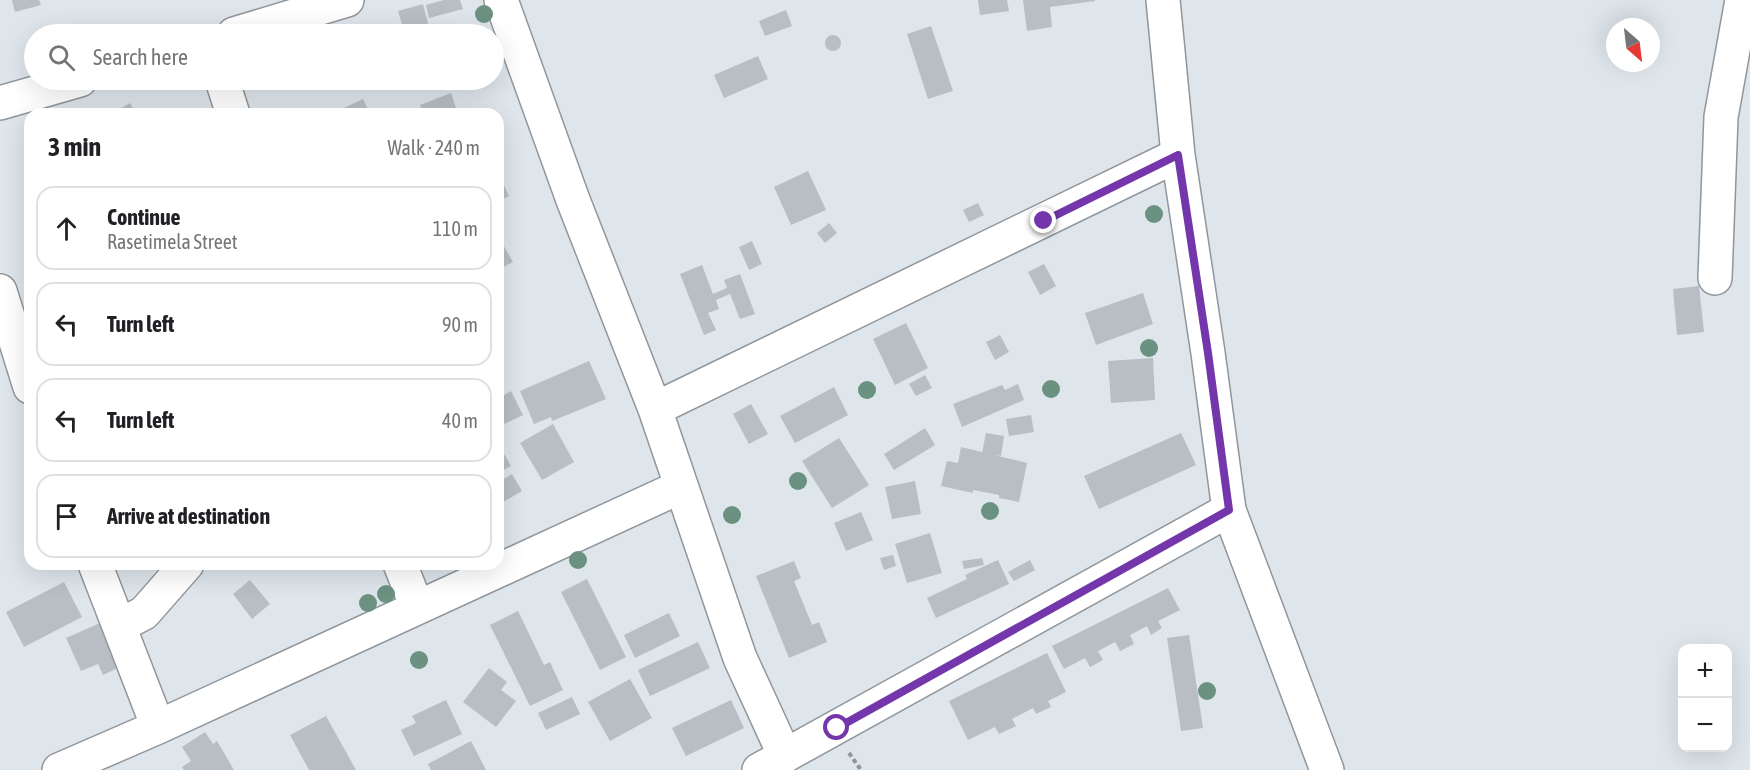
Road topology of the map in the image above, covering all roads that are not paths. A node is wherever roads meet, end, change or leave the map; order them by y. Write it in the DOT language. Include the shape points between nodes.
graph roads {
  1 [pos="346,0"];
  2 [pos="501,0"];
  3 [pos="1163,0"];
  4 [pos="1742,0"];
  5 [pos="267,24"];
  6 [pos="46,90"];
  7 [pos="225,90"];
  8 [pos="0,103"];
  9 [pos="230,108"];
  10 [pos="1178,155"];
  11 [pos="1715,278"];
  12 [pos="0,291"];
  13 [pos="24,368"];
  14 [pos="655,409"];
  15 [pos="680,487"];
  16 [pos="1229,510"];
  17 [pos="504,567"];
  18 [pos="97,570"];
  19 [pos="182,570"];
  20 [pos="402,570"];
  21 [pos="498,570"];
  22 [pos="417,607"];
  23 [pos="118,626"];
  24 [pos="158,727"];
  25 [pos="772,763"];
  26 [pos="59,770"];
  27 [pos="1327,770"];
  1 -- 5 [label="street"];
  2 -- 14 [label="street" via="573,200"];
  3 -- 10 [label="street"];
  4 -- 11 [label="street" via="1721,117"];
  6 -- 8 [label="street"];
  7 -- 9 [label="street"];
  10 -- 14 [label="street"];
  10 -- 16 [label="street"];
  12 -- 13 [label="street"];
  14 -- 15 [label="street"];
  15 -- 17 [label="street"];
  15 -- 25 [label="street"];
  16 -- 25 [label="street"];
  16 -- 27 [label="street"];
  18 -- 23 [label="street"];
  19 -- 23 [label="street" via="144,613"];
  20 -- 22 [label="street"];
  21 -- 22 [label="street"];
  22 -- 24 [label="street"];
  23 -- 24 [label="street"];
  24 -- 26 [label="street"];
}
